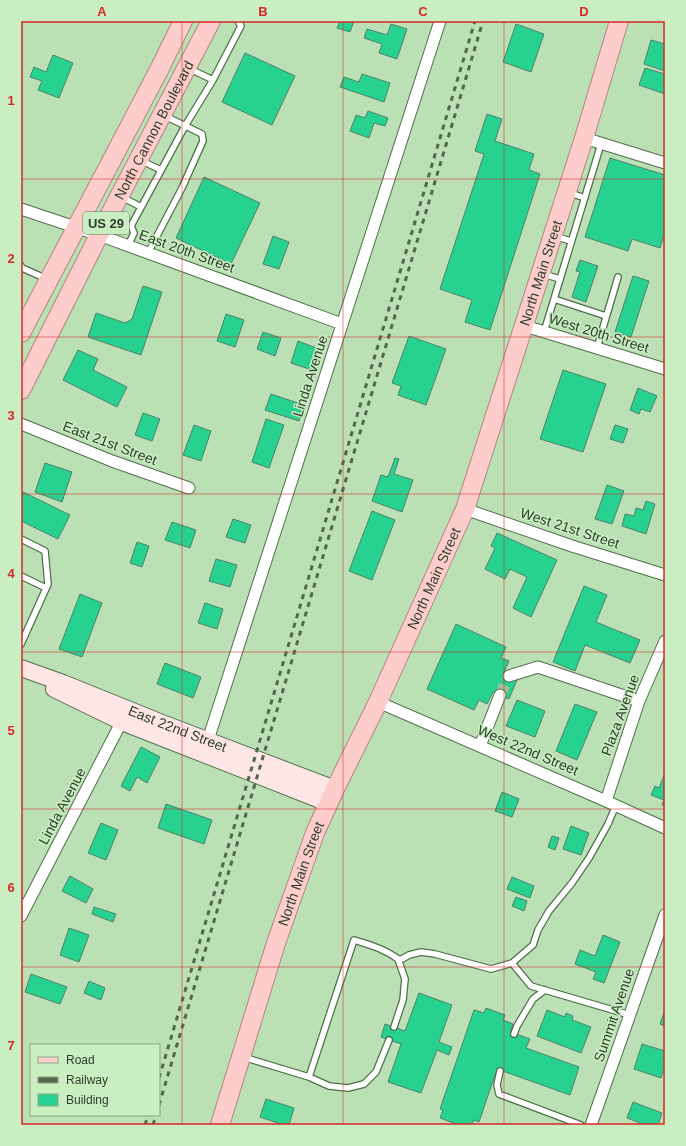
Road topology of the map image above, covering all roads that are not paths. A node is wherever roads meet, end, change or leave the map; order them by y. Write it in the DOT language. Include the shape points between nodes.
graph roads {
  1 [pos="183,21"];
  2 [pos="211,21"];
  3 [pos="238,21"];
  4 [pos="440,21"];
  5 [pos="619,21"];
  6 [pos="187,67"];
  7 [pos="213,80"];
  8 [pos="162,115"];
  9 [pos="185,126"];
  10 [pos="584,138"];
  11 [pos="601,144"];
  12 [pos="139,159"];
  13 [pos="665,163"];
  14 [pos="161,170"];
  15 [pos="567,192"];
  16 [pos="120,196"];
  17 [pos="585,198"];
  18 [pos="141,207"];
  19 [pos="21,209"];
  20 [pos="76,227"];
  21 [pos="100,236"];
  22 [pos="553,236"];
  23 [pos="571,242"];
  24 [pos="128,246"];
  25 [pos="148,253"];
  26 [pos="21,266"];
  27 [pos="541,273"];
  28 [pos="618,277"];
  29 [pos="49,279"];
  30 [pos="560,279"];
  31 [pos="554,299"];
  32 [pos="606,316"];
  33 [pos="342,324"];
  34 [pos="525,326"];
  35 [pos="544,332"];
  36 [pos="21,333"];
  37 [pos="597,348"];
  38 [pos="665,369"];
  39 [pos="21,390"];
  40 [pos="21,424"];
  41 [pos="189,488"];
  42 [pos="465,509"];
  43 [pos="21,539"];
  44 [pos="665,575"];
  45 [pos="21,576"];
  46 [pos="46,588"];
  47 [pos="665,641"];
  48 [pos="21,644"];
  49 [pos="21,669"];
  50 [pos="509,676"];
  51 [pos="500,695"];
  52 [pos="639,701"];
  53 [pos="378,702"];
  54 [pos="125,716"];
  55 [pos="208,740"];
  56 [pos="480,746"];
  57 [pos="332,796"];
  58 [pos="611,803"];
  59 [pos="665,828"];
  60 [pos="665,915"];
  61 [pos="21,916"];
  62 [pos="398,959"];
  63 [pos="512,963"];
  64 [pos="545,990"];
  65 [pos="630,1015"];
  66 [pos="394,1027"];
  67 [pos="514,1034"];
  68 [pos="389,1040"];
  69 [pos="241,1056"];
  70 [pos="500,1071"];
  71 [pos="309,1077"];
  72 [pos="562,1118"];
  73 [pos="220,1125"];
  74 [pos="559,1125"];
  75 [pos="581,1125"];
  76 [pos="591,1125"];
  1 -- 20 [label="main road, North Cannon Boulevard / US 29"];
  2 -- 6 [label="main road, North Cannon Boulevard / US 29"];
  3 -- 7 [label="lane" via="241,26"];
  4 -- 33 [label="street, Linda Avenue"];
  5 -- 10 [label="main road, North Main Street"];
  6 -- 7 [label="lane"];
  6 -- 8 [label="main road, North Cannon Boulevard / US 29"];
  7 -- 9 [label="lane"];
  8 -- 9 [label="lane"];
  8 -- 12 [label="main road, North Cannon Boulevard / US 29"];
  9 -- 14 [label="lane"];
  9 -- 25 [label="lane" via="202,134 203,142"];
  10 -- 11 [label="street"];
  10 -- 15 [label="main road, North Main Street"];
  11 -- 13 [label="street"];
  11 -- 17 [label="lane"];
  12 -- 14 [label="lane"];
  12 -- 16 [label="main road, North Cannon Boulevard / US 29"];
  14 -- 18 [label="lane"];
  15 -- 17 [label="lane"];
  15 -- 22 [label="main road, North Main Street"];
  16 -- 18 [label="lane"];
  16 -- 21 [label="main road, North Cannon Boulevard / US 29"];
  17 -- 23 [label="lane"];
  18 -- 24 [label="lane" via="131,226 134,233"];
  19 -- 20 [label="street, East 20th Street"];
  20 -- 21 [label="street, East 20th Street"];
  20 -- 29 [label="main road, North Cannon Boulevard / US 29"];
  21 -- 24 [label="street, East 20th Street"];
  21 -- 39 [label="main road, North Cannon Boulevard / US 29"];
  22 -- 23 [label="lane"];
  22 -- 27 [label="main road, North Main Street"];
  23 -- 30 [label="lane"];
  24 -- 25 [label="street, East 20th Street"];
  25 -- 33 [label="street, East 20th Street"];
  26 -- 29 [label="lane"];
  27 -- 30 [label="lane"];
  27 -- 34 [label="main road, North Main Street"];
  28 -- 32 [label="lane"];
  29 -- 36 [label="main road, North Cannon Boulevard / US 29"];
  30 -- 31 [label="lane"];
  31 -- 32 [label="lane"];
  31 -- 35 [label="lane"];
  32 -- 37 [label="lane"];
  33 -- 55 [label="street, Linda Avenue"];
  34 -- 35 [label="street, West 20th Street"];
  34 -- 42 [label="main road, North Main Street"];
  35 -- 37 [label="street, West 20th Street"];
  37 -- 38 [label="street, West 20th Street"];
  40 -- 41 [label="street, East 21st Street" via="112,461"];
  42 -- 44 [label="street, West 21st Street"];
  42 -- 53 [label="main road, North Main Street"];
  43 -- 46 [label="lane" via="45,551 48,584"];
  45 -- 46 [label="lane"];
  46 -- 48 [label="lane"];
  47 -- 52 [label="street, Plaza Avenue"];
  49 -- 54 [label="main road, East 22nd Street" via="63,682"];
  50 -- 52 [label="street" via="538,667"];
  51 -- 56 [label="street"];
  52 -- 58 [label="street, Plaza Avenue"];
  53 -- 56 [label="street, West 22nd Street"];
  53 -- 57 [label="main road, North Main Street"];
  54 -- 55 [label="main road, East 22nd Street"];
  54 -- 57 [label="main road, East 22nd Street"];
  54 -- 61 [label="street, Linda Avenue"];
  55 -- 57 [label="main road, East 22nd Street"];
  56 -- 58 [label="street, West 22nd Street"];
  57 -- 69 [label="main road, North Main Street" via="307,853"];
  58 -- 59 [label="street, West 22nd Street"];
  58 -- 63 [label="lane" via="608,824 590,858 549,911 533,945"];
  60 -- 65 [label="street, Summit Avenue"];
  62 -- 63 [label="lane" via="421,952 491,969"];
  62 -- 66 [label="lane" via="405,979 403,1000"];
  62 -- 71 [label="lane" via="377,947 354,940"];
  63 -- 64 [label="lane" via="531,986"];
  64 -- 65 [label="lane"];
  64 -- 67 [label="lane" via="533,999"];
  65 -- 76 [label="street, Summit Avenue"];
  68 -- 71 [label="lane" via="376,1072 364,1084 342,1088 329,1086"];
  69 -- 71 [label="lane"];
  69 -- 73 [label="main road, North Main Street"];
  70 -- 72 [label="lane" via="497,1085 499,1094"];
  72 -- 74 [label="lane"];
  72 -- 75 [label="lane"];
}
